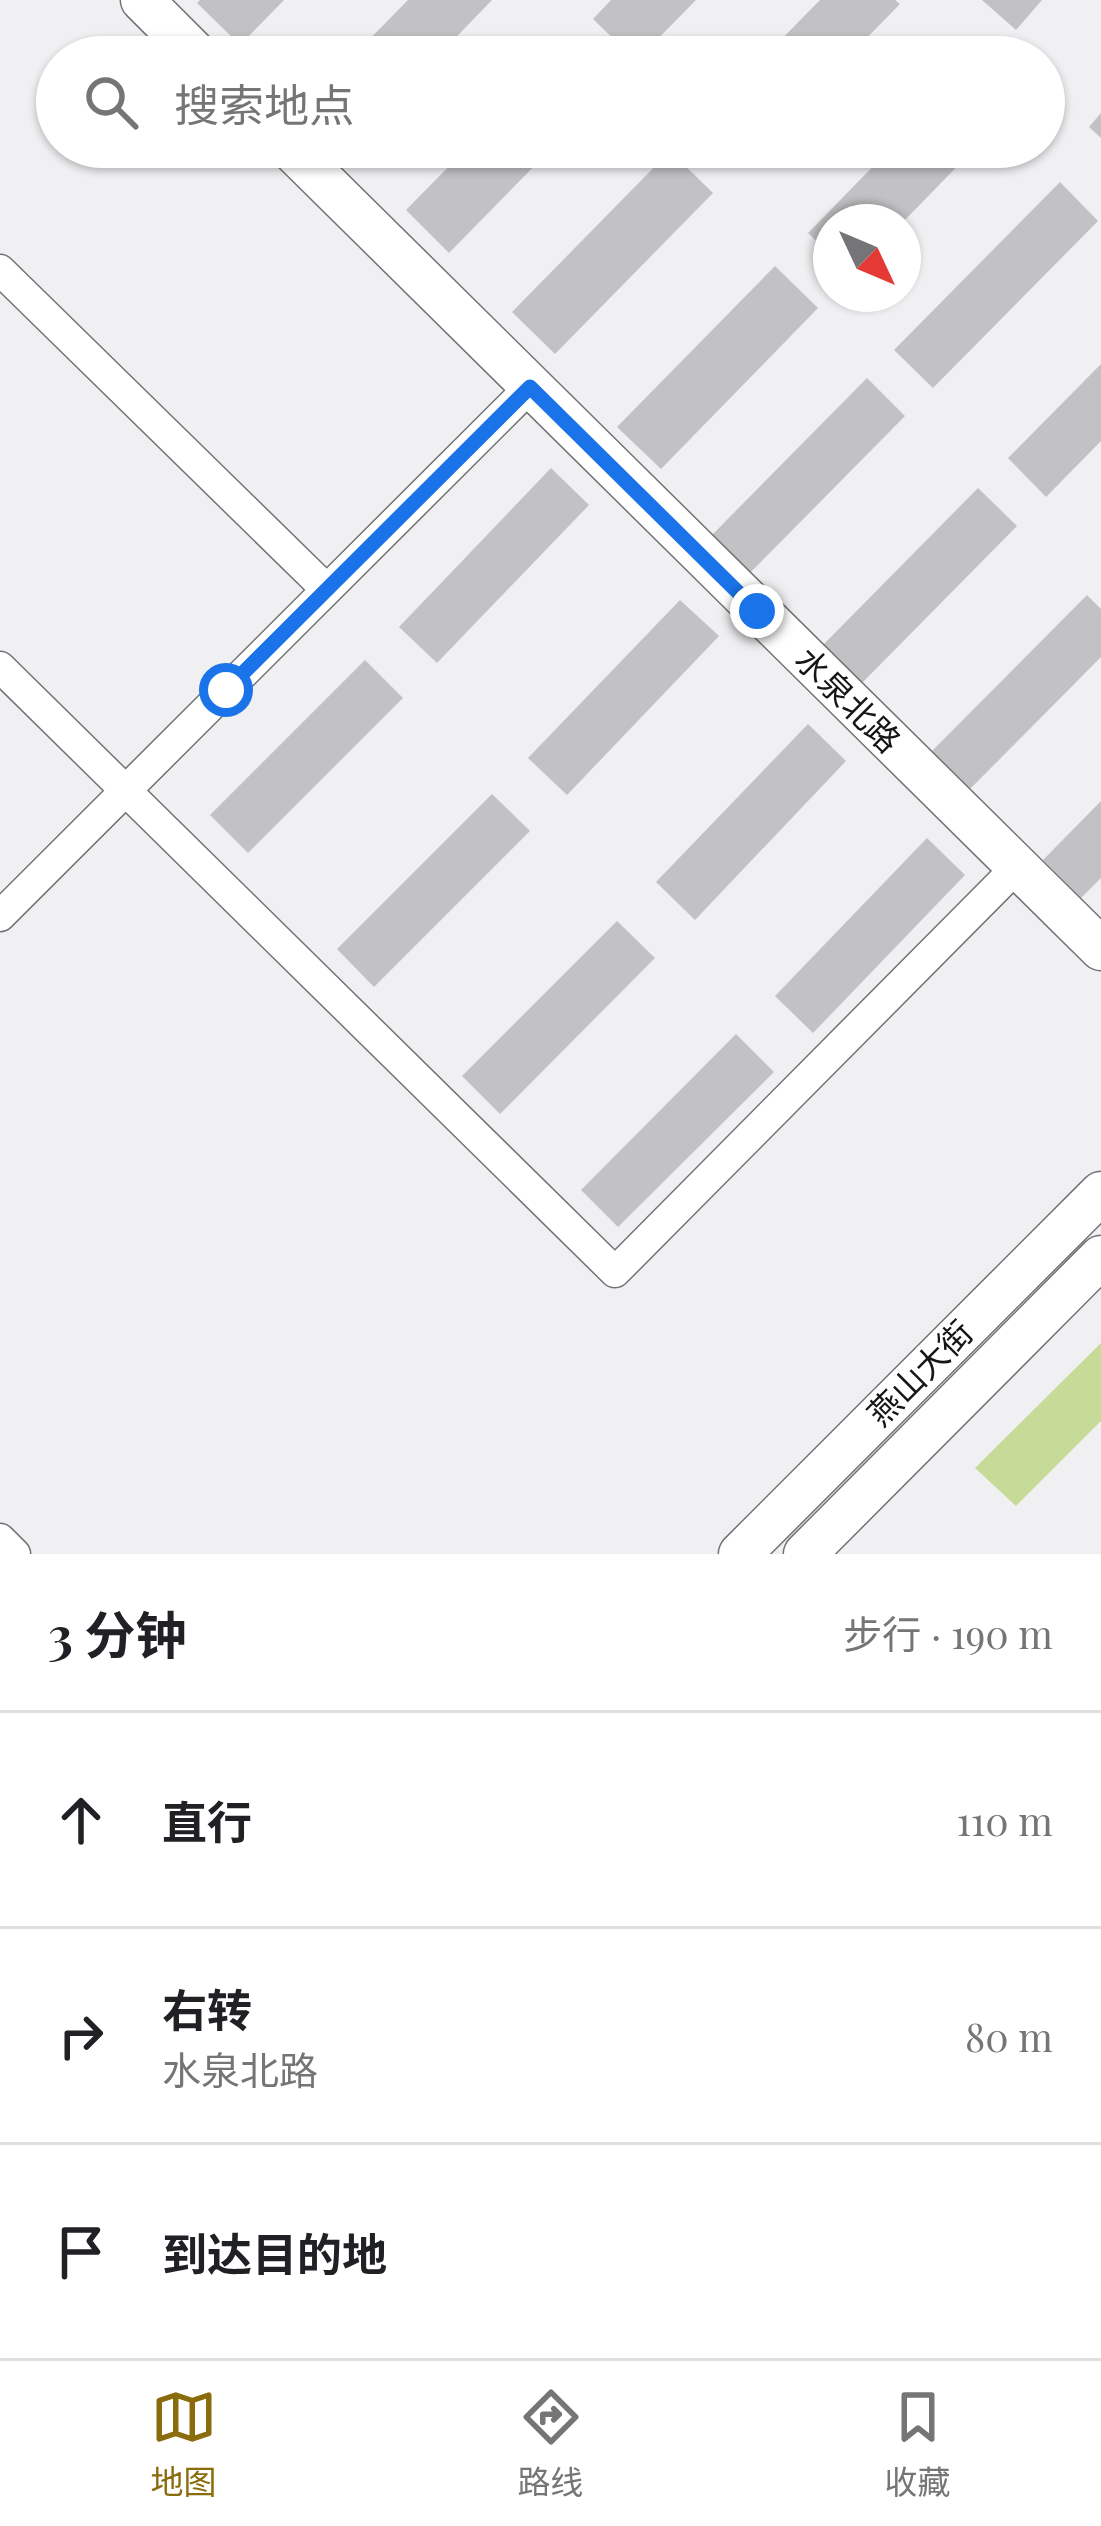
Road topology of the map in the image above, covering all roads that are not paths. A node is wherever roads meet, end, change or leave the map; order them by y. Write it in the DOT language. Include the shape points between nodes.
graph roads {
  1 [pos="142,0"];
  2 [pos="178,36"];
  3 [pos="310,168"];
  4 [pos="0,270"];
  5 [pos="530,387"];
  6 [pos="326,590"];
  7 [pos="0,667"];
  8 [pos="126,790"];
  9 [pos="1017,867"];
  10 [pos="0,916"];
  11 [pos="1101,949"];
  12 [pos="1101,1193"];
  13 [pos="1101,1257"];
  14 [pos="0,1539"];
  15 [pos="15,1554"];
  16 [pos="740,1554"];
  17 [pos="805,1554"];
  1 -- 2 [label="street"];
  3 -- 5 [label="street, 水泉北路"];
  4 -- 6 [label="street"];
  5 -- 6 [label="street"];
  5 -- 9 [label="street, 水泉北路"];
  6 -- 8 [label="street"];
  7 -- 8 [label="street"];
  8 -- 9 [label="street" via="615,1272"];
  8 -- 10 [label="street"];
  9 -- 11 [label="street, 水泉北路"];
  12 -- 16 [label="street, 燕山大街"];
  13 -- 17 [label="street, 燕山大街"];
  14 -- 15 [label="street"];
}
